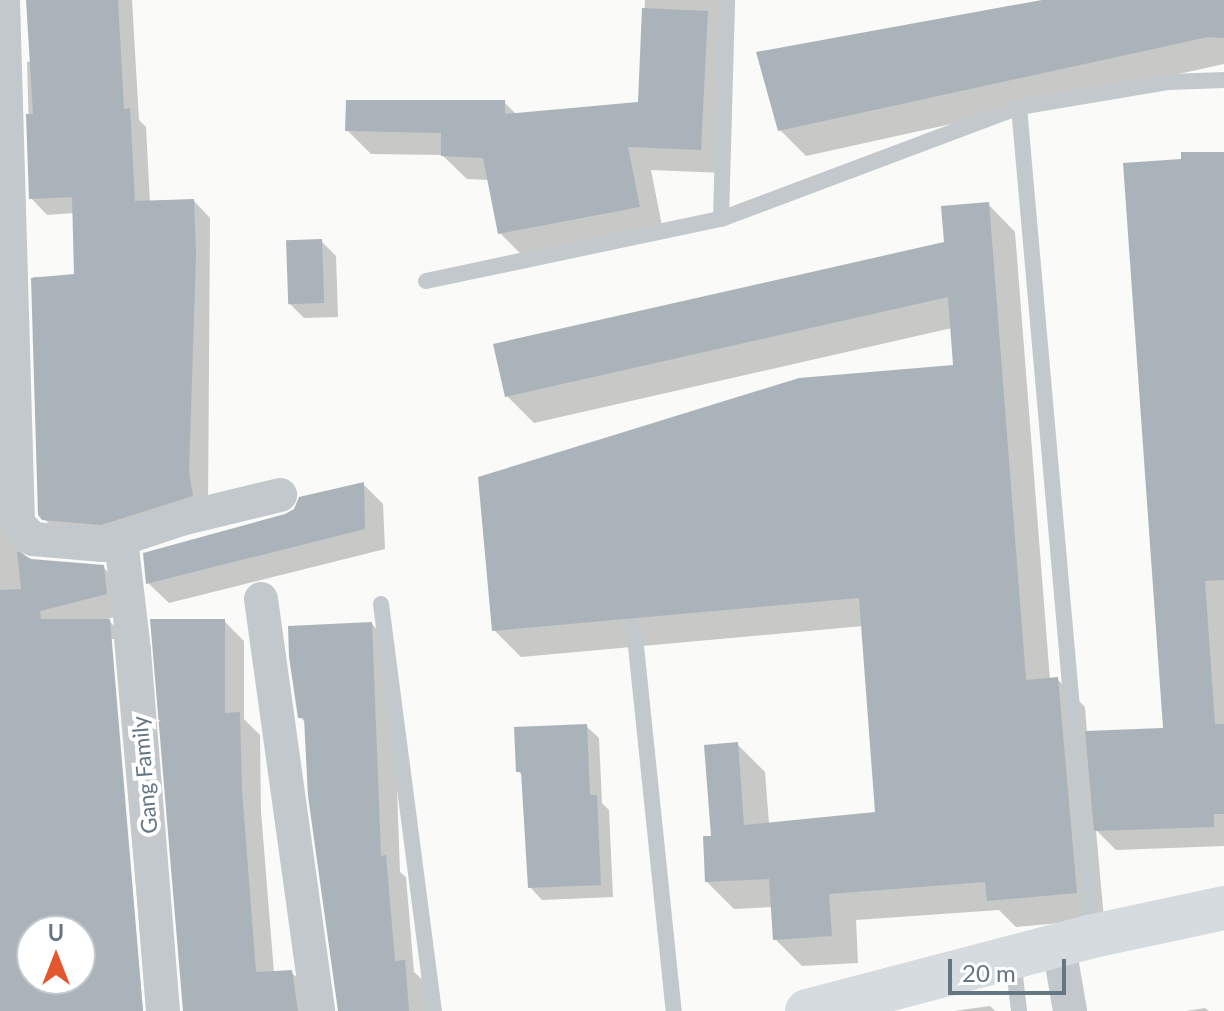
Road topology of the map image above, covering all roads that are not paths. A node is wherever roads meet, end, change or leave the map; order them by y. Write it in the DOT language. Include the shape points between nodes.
graph roads {
  1 [pos="3,0"];
  2 [pos="727,0"];
  3 [pos="1224,80"];
  4 [pos="1019,107"];
  5 [pos="721,219"];
  6 [pos="426,281"];
  7 [pos="280,495"];
  8 [pos="121,540"];
  9 [pos="261,599"];
  10 [pos="381,604"];
  11 [pos="634,627"];
  12 [pos="1224,908"];
  13 [pos="1076,941"];
  14 [pos="1012,957"];
  15 [pos="163,1011"];
  16 [pos="318,1011"];
  17 [pos="434,1011"];
  18 [pos="674,1011"];
  19 [pos="807,1011"];
  20 [pos="1019,1011"];
  21 [pos="1070,1011"];
  1 -- 8 [label="street" via="18,524 33,539 103,545"];
  2 -- 5 [label="lane"];
  3 -- 4 [label="lane" via="1169,82"];
  4 -- 5 [label="lane"];
  4 -- 13 [label="lane"];
  5 -- 6 [label="lane"];
  7 -- 8 [label="street"];
  8 -- 15 [label="street, Gang Family"];
  9 -- 16 [label="street"];
  10 -- 17 [label="lane"];
  11 -- 18 [label="lane"];
  12 -- 13 [label="main road"];
  13 -- 14 [label="main road"];
  13 -- 21 [label="street"];
  14 -- 19 [label="main road"];
  14 -- 20 [label="lane"];
}
